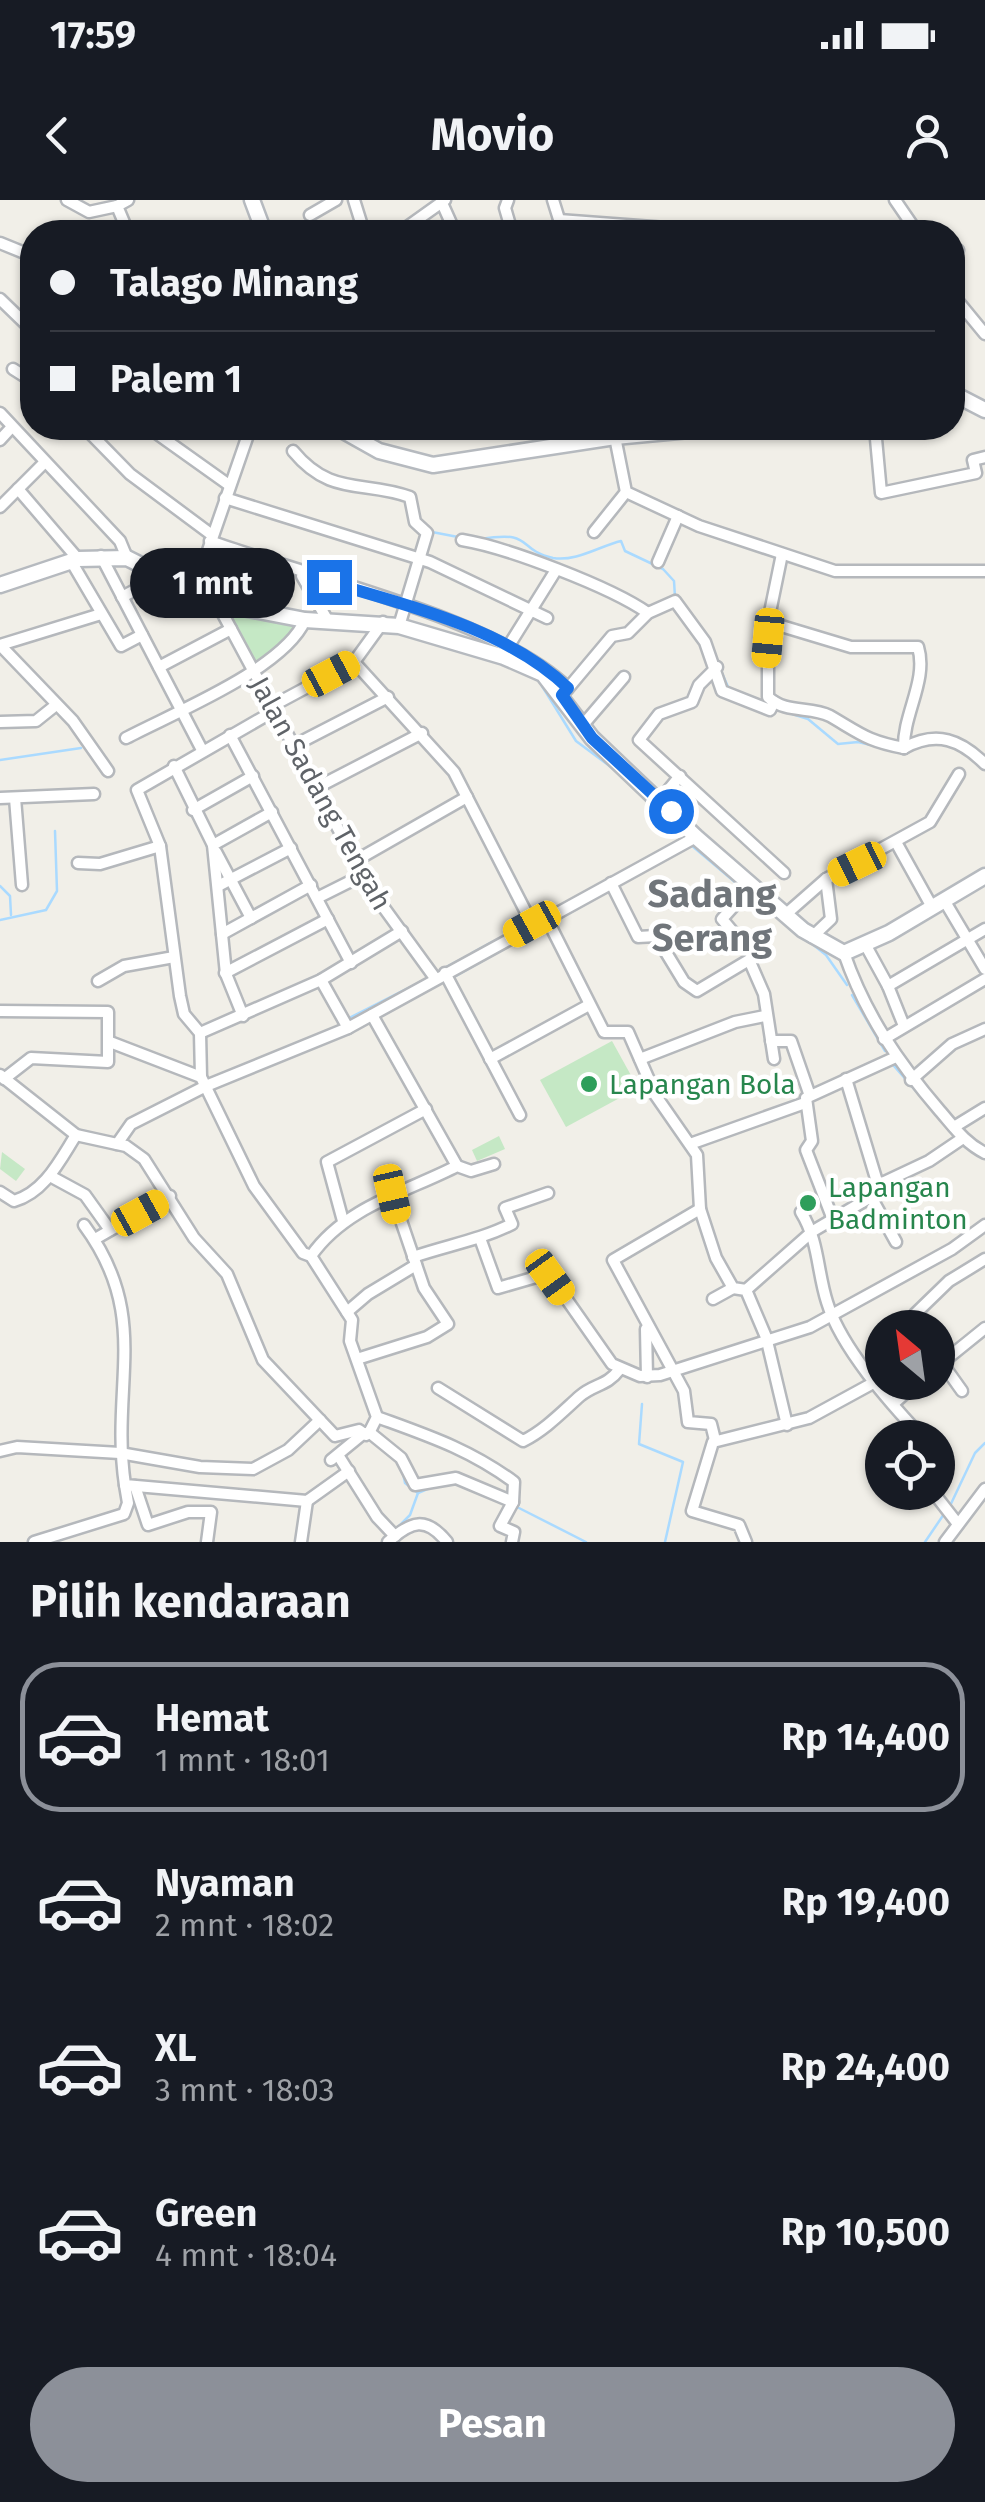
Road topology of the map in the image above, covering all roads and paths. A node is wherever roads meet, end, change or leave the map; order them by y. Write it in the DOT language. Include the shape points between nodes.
graph roads {
  1 [pos="67,200"];
  2 [pos="336,200"];
  3 [pos="443,201"];
  4 [pos="554,201"];
  5 [pos="122,208"];
  6 [pos="310,216"];
  7 [pos="418,220"];
  8 [pos="559,220"];
  9 [pos="0,299"];
  10 [pos="965,310"];
  11 [pos="20,318"];
  12 [pos="985,334"];
  13 [pos="12,369"];
  14 [pos="20,374"];
  15 [pos="0,413"];
  16 [pos="10,429"];
  17 [pos="20,434"];
  18 [pos="0,440"];
  19 [pos="25,440"];
  20 [pos="97,440"];
  21 [pos="166,440"];
  22 [pos="245,440"];
  23 [pos="356,440"];
  24 [pos="596,440"];
  25 [pos="616,440"];
  26 [pos="876,440"];
  27 [pos="294,452"];
  28 [pos="985,457"];
  29 [pos="46,462"];
  30 [pos="229,485"];
  31 [pos="18,489"];
  32 [pos="626,492"];
  33 [pos="225,498"];
  34 [pos="1,505"];
  35 [pos="678,516"];
  36 [pos="594,532"];
  37 [pos="211,538"];
  38 [pos="454,538"];
  39 [pos="782,554"];
  40 [pos="101,556"];
  41 [pos="126,558"];
  42 [pos="74,560"];
  43 [pos="422,560"];
  44 [pos="658,562"];
  45 [pos="556,570"];
  46 [pos="985,571"];
  47 [pos="297,572"];
  48 [pos="163,575"];
  49 [pos="0,585"];
  50 [pos="194,592"];
  51 [pos="122,597"];
  52 [pos="217,603"];
  53 [pos="407,606"];
  54 [pos="532,609"];
  55 [pos="648,613"];
  56 [pos="102,614"];
  57 [pos="547,618"];
  58 [pos="305,620"];
  59 [pos="328,621"];
  60 [pos="383,622"];
  61 [pos="768,622"];
  62 [pos="399,626"];
  63 [pos="231,630"];
  64 [pos="142,636"];
  65 [pos="0,645"];
  66 [pos="508,647"];
  67 [pos="354,662"];
  68 [pos="159,667"];
  69 [pos="717,667"];
  70 [pos="252,669"];
  71 [pos="624,676"];
  72 [pos="565,692"];
  73 [pos="388,697"];
  74 [pos="774,702"];
  75 [pos="56,706"];
  76 [pos="273,708"];
  77 [pos="180,709"];
  78 [pos="0,722"];
  79 [pos="582,726"];
  80 [pos="422,733"];
  81 [pos="230,735"];
  82 [pos="126,738"];
  83 [pos="292,746"];
  84 [pos="904,748"];
  85 [pos="202,750"];
  86 [pos="985,764"];
  87 [pos="174,766"];
  88 [pos="108,771"];
  89 [pos="959,774"];
  90 [pos="253,776"];
  91 [pos="680,776"];
  92 [pos="314,789"];
  93 [pos="94,794"];
  94 [pos="467,797"];
  95 [pos="0,798"];
  96 [pos="15,798"];
  97 [pos="660,800"];
  98 [pos="193,810"];
  99 [pos="272,812"];
  100 [pos="696,837"];
  101 [pos="897,844"];
  102 [pos="160,846"];
  103 [pos="213,846"];
  104 [pos="291,848"];
  105 [pos="355,861"];
  106 [pos="78,863"];
  107 [pos="784,874"];
  108 [pos="363,875"];
  109 [pos="985,876"];
  110 [pos="826,879"];
  111 [pos="231,880"];
  112 [pos="611,883"];
  113 [pos="22,885"];
  114 [pos="311,885"];
  115 [pos="218,886"];
  116 [pos="752,886"];
  117 [pos="318,898"];
  118 [pos="938,904"];
  119 [pos="784,914"];
  120 [pos="546,916"];
  121 [pos="251,918"];
  122 [pos="328,919"];
  123 [pos="532,924"];
  124 [pos="985,929"];
  125 [pos="402,931"];
  126 [pos="222,934"];
  127 [pos="812,937"];
  128 [pos="968,940"];
  129 [pos="865,944"];
  130 [pos="844,953"];
  131 [pos="174,957"];
  132 [pos="750,962"];
  133 [pos="351,963"];
  134 [pos="985,969"];
  135 [pos="226,973"];
  136 [pos="440,976"];
  137 [pos="985,978"];
  138 [pos="321,980"];
  139 [pos="98,981"];
  140 [pos="888,986"];
  141 [pos="589,1004"];
  142 [pos="0,1011"];
  143 [pos="372,1015"];
  144 [pos="243,1016"];
  145 [pos="765,1016"];
  146 [pos="904,1026"];
  147 [pos="348,1028"];
  148 [pos="985,1029"];
  149 [pos="200,1033"];
  150 [pos="884,1039"];
  151 [pos="771,1041"];
  152 [pos="110,1042"];
  153 [pos="896,1057"];
  154 [pos="490,1059"];
  155 [pos="640,1059"];
  156 [pos="774,1059"];
  157 [pos="4,1077"];
  158 [pos="846,1079"];
  159 [pos="911,1080"];
  160 [pos="204,1081"];
  161 [pos="807,1098"];
  162 [pos="985,1108"];
  163 [pos="426,1109"];
  164 [pos="520,1114"];
  165 [pos="954,1127"];
  166 [pos="76,1134"];
  167 [pos="963,1138"];
  168 [pos="117,1144"];
  169 [pos="690,1144"];
  170 [pos="985,1153"];
  171 [pos="494,1164"];
  172 [pos="457,1166"];
  173 [pos="50,1176"];
  174 [pos="878,1185"];
  175 [pos="0,1192"];
  176 [pos="392,1194"];
  177 [pos="548,1194"];
  178 [pos="170,1196"];
  179 [pos="871,1196"];
  180 [pos="700,1209"];
  181 [pos="801,1212"];
  182 [pos="832,1217"];
  183 [pos="343,1222"];
  184 [pos="84,1224"];
  185 [pos="985,1225"];
  186 [pos="110,1230"];
  187 [pos="813,1230"];
  188 [pos="94,1239"];
  189 [pos="481,1241"];
  190 [pos="896,1242"];
  191 [pos="310,1256"];
  192 [pos="985,1259"];
  193 [pos="415,1261"];
  194 [pos="733,1288"];
  195 [pos="746,1290"];
  196 [pos="713,1299"];
  197 [pos="920,1310"];
  198 [pos="347,1312"];
  199 [pos="832,1315"];
  200 [pos="646,1328"];
  201 [pos="985,1328"];
  202 [pos="766,1340"];
  203 [pos="955,1352"];
  204 [pos="357,1359"];
  205 [pos="865,1367"];
  206 [pos="618,1370"];
  207 [pos="674,1372"];
  208 [pos="647,1376"];
  209 [pos="865,1380"];
  210 [pos="955,1383"];
  211 [pos="438,1388"];
  212 [pos="962,1391"];
  213 [pos="890,1400"];
  214 [pos="898,1400"];
  215 [pos="893,1404"];
  216 [pos="377,1417"];
  217 [pos="320,1420"];
  218 [pos="907,1420"];
  219 [pos="787,1425"];
  220 [pos="367,1433"];
  221 [pos="714,1440"];
  222 [pos="0,1451"];
  223 [pos="120,1453"];
  224 [pos="349,1471"];
  225 [pos="130,1485"];
  226 [pos="985,1489"];
  227 [pos="306,1501"];
  228 [pos="513,1502"];
  229 [pos="944,1510"];
  230 [pos="958,1524"];
  231 [pos="391,1536"];
  232 [pos="55,1538"];
  233 [pos="34,1542"];
  234 [pos="206,1542"];
  235 [pos="301,1542"];
  236 [pos="446,1542"];
  237 [pos="512,1542"];
  238 [pos="746,1542"];
  239 [pos="945,1542"];
  1 -- 5 [label="street" via="89,212"];
  2 -- 6 [label="street"];
  3 -- 7 [label="street"];
  4 -- 8 [label="street"];
  9 -- 11 [label="street"];
  10 -- 12 [label="street"];
  13 -- 14 [label="street"];
  15 -- 17 [label="street"];
  16 -- 18 [label="street"];
  19 -- 41 [label="street" via="120,542"];
  20 -- 37 [label="street"];
  21 -- 30 [label="street"];
  22 -- 30 [label="street"];
  23 -- 24 [label="main road" via="433,465"];
  25 -- 32 [label="street"];
  26 -- 28 [label="street" via="881,493 976,473 973,460"];
  27 -- 43 [label="street" via="319,478 410,501 428,534"];
  29 -- 31 [label="street"];
  30 -- 33 [label="street"];
  31 -- 34 [label="street"];
  31 -- 42 [label="street"];
  32 -- 35 [label="street"];
  32 -- 36 [label="street"];
  33 -- 37 [label="street"];
  33 -- 43 [label="street"];
  35 -- 39 [label="street"];
  35 -- 44 [label="street"];
  37 -- 47 [label="street"];
  37 -- 50 [label="street"];
  38 -- 45 [label="street"];
  39 -- 46 [label="street" via="835,571"];
  39 -- 61 [label="street"];
  40 -- 41 [label="main road"];
  40 -- 42 [label="main road"];
  40 -- 51 [label="street"];
  41 -- 48 [label="main road"];
  42 -- 49 [label="main road"];
  42 -- 56 [label="street"];
  43 -- 53 [label="street"];
  43 -- 54 [label="street"];
  45 -- 54 [label="street"];
  45 -- 55 [label="street"];
  47 -- 53 [label="street"];
  47 -- 59 [label="street"];
  48 -- 50 [label="main road"];
  48 -- 51 [label="street"];
  50 -- 52 [label="main road"];
  51 -- 64 [label="street"];
  52 -- 58 [label="main road"];
  52 -- 63 [label="street, Jalan Sadang Tengah"];
  53 -- 62 [label="street"];
  53 -- 66 [label="street"];
  54 -- 57 [label="street"];
  54 -- 66 [label="street"];
  55 -- 69 [label="street" via="676,601"];
  55 -- 72 [label="street" via="625,635 612,636"];
  56 -- 64 [label="street" via="121,646"];
  56 -- 65 [label="street"];
  58 -- 59 [label="main road"];
  58 -- 70 [label="street" via="286,648"];
  59 -- 60 [label="main road"];
  60 -- 62 [label="main road"];
  60 -- 67 [label="street"];
  61 -- 74 [label="street" via="766,691"];
  61 -- 84 [label="street" via="851,647 918,647"];
  62 -- 72 [label="main road" via="504,657 548,676"];
  63 -- 68 [label="street"];
  63 -- 70 [label="street, Jalan Sadang Tengah"];
  64 -- 68 [label="street"];
  65 -- 75 [label="street"];
  66 -- 72 [label="street" via="544,665"];
  67 -- 73 [label="street"];
  67 -- 76 [label="street"];
  68 -- 77 [label="street"];
  69 -- 74 [label="street" via="724,692 767,711"];
  69 -- 91 [label="street" via="692,702 659,714 639,736"];
  70 -- 76 [label="street, Jalan Sadang Tengah"];
  70 -- 77 [label="street"];
  71 -- 79 [label="street"];
  72 -- 79 [label="main road"];
  73 -- 80 [label="street"];
  73 -- 83 [label="street"];
  74 -- 84 [label="street"];
  75 -- 78 [label="street" via="36,721"];
  75 -- 88 [label="street"];
  76 -- 81 [label="street"];
  76 -- 83 [label="street, Jalan Sadang Tengah"];
  77 -- 82 [label="street"];
  77 -- 85 [label="street"];
  79 -- 97 [label="main road"];
  80 -- 92 [label="street"];
  80 -- 94 [label="street"];
  81 -- 85 [label="street"];
  81 -- 90 [label="street"];
  83 -- 92 [label="street, Jalan Sadang Tengah"];
  84 -- 86 [label="street" via="928,738 953,740"];
  85 -- 87 [label="street"];
  87 -- 98 [label="street"];
  87 -- 102 [label="street" via="137,787"];
  89 -- 101 [label="street" via="938,813"];
  90 -- 98 [label="street"];
  90 -- 99 [label="street"];
  91 -- 97 [label="street"];
  91 -- 107 [label="street"];
  92 -- 105 [label="street, Jalan Sadang Tengah"];
  93 -- 96 [label="street"];
  94 -- 105 [label="street"];
  94 -- 123 [label="street"];
  95 -- 96 [label="street"];
  96 -- 113 [label="street"];
  97 -- 100 [label="main road"];
  98 -- 103 [label="street"];
  99 -- 103 [label="street"];
  99 -- 104 [label="street"];
  100 -- 112 [label="street"];
  100 -- 116 [label="main road"];
  101 -- 110 [label="street"];
  101 -- 118 [label="street"];
  102 -- 106 [label="street" via="100,864"];
  102 -- 131 [label="street"];
  103 -- 111 [label="street"];
  103 -- 115 [label="street"];
  104 -- 111 [label="street"];
  104 -- 114 [label="street"];
  105 -- 108 [label="street, Jalan Sadang Tengah"];
  108 -- 117 [label="street"];
  108 -- 125 [label="street, Jalan Sadang Tengah"];
  109 -- 118 [label="main road"];
  110 -- 119 [label="street"];
  110 -- 127 [label="street" via="831,919"];
  111 -- 115 [label="street"];
  111 -- 121 [label="street"];
  112 -- 120 [label="street"];
  112 -- 132 [label="street" via="638,937 656,936 690,988 697,991"];
  114 -- 117 [label="street"];
  114 -- 121 [label="street"];
  115 -- 126 [label="street"];
  116 -- 119 [label="main road"];
  116 -- 132 [label="street" via="722,920 754,951"];
  117 -- 122 [label="street"];
  118 -- 128 [label="street"];
  118 -- 129 [label="main road"];
  119 -- 127 [label="main road"];
  120 -- 123 [label="street"];
  120 -- 141 [label="street"];
  121 -- 126 [label="street"];
  122 -- 133 [label="street"];
  122 -- 135 [label="street"];
  123 -- 136 [label="street"];
  124 -- 128 [label="street"];
  125 -- 133 [label="street"];
  125 -- 136 [label="street, Jalan Sadang Tengah"];
  126 -- 135 [label="street"];
  127 -- 130 [label="main road"];
  128 -- 134 [label="street"];
  128 -- 140 [label="street"];
  129 -- 130 [label="main road"];
  129 -- 140 [label="street"];
  130 -- 150 [label="street" via="860,1000"];
  131 -- 139 [label="street" via="124,966"];
  131 -- 149 [label="street" via="184,1014"];
  132 -- 145 [label="street"];
  133 -- 138 [label="street"];
  135 -- 144 [label="street"];
  136 -- 143 [label="street"];
  136 -- 154 [label="street, Jalan Sadang Tengah"];
  137 -- 146 [label="street"];
  138 -- 144 [label="street"];
  138 -- 147 [label="street"];
  140 -- 146 [label="street"];
  141 -- 154 [label="street"];
  141 -- 155 [label="street" via="604,1032 628,1032"];
  142 -- 152 [label="street" via="107,1011"];
  143 -- 147 [label="street"];
  143 -- 163 [label="street"];
  144 -- 149 [label="street"];
  145 -- 151 [label="street"];
  145 -- 155 [label="street"];
  146 -- 150 [label="street"];
  147 -- 160 [label="street"];
  148 -- 159 [label="street" via="952,1044"];
  149 -- 160 [label="street"];
  150 -- 153 [label="street"];
  151 -- 156 [label="street"];
  151 -- 161 [label="street" via="791,1041"];
  152 -- 157 [label="street" via="107,1063 31,1058"];
  152 -- 160 [label="street"];
  153 -- 158 [label="street"];
  153 -- 159 [label="street"];
  154 -- 164 [label="street, Jalan Sadang Tengah"];
  155 -- 169 [label="street" via="673,1125"];
  157 -- 166 [label="street"];
  158 -- 161 [label="street"];
  158 -- 174 [label="street"];
  159 -- 165 [label="street"];
  160 -- 168 [label="street" via="131,1124"];
  160 -- 191 [label="street" via="254,1186"];
  161 -- 169 [label="street"];
  161 -- 182 [label="street" via="812,1141 806,1150"];
  162 -- 165 [label="street"];
  163 -- 172 [label="street"];
  163 -- 183 [label="street" via="327,1162"];
  165 -- 167 [label="street"];
  166 -- 168 [label="street"];
  166 -- 173 [label="street"];
  167 -- 170 [label="street"];
  167 -- 174 [label="street"];
  168 -- 178 [label="street" via="144,1159"];
  169 -- 180 [label="street" via="699,1162"];
  171 -- 172 [label="street" via="471,1171"];
  172 -- 176 [label="street"];
  173 -- 175 [label="street" via="20,1200"];
  173 -- 186 [label="street" via="84,1195"];
  174 -- 179 [label="street"];
  176 -- 183 [label="street"];
  176 -- 193 [label="street"];
  177 -- 189 [label="street" via="505,1208 512,1224"];
  178 -- 186 [label="street"];
  178 -- 217 [label="street" via="194,1238 227,1274 263,1360"];
  179 -- 182 [label="street"];
  179 -- 190 [label="street"];
  180 -- 194 [label="street"];
  180 -- 200 [label="street" via="613,1260"];
  181 -- 187 [label="street"];
  182 -- 187 [label="street"];
  183 -- 191 [label="street"];
  184 -- 188 [label="street"];
  185 -- 199 [label="street"];
  186 -- 188 [label="street"];
  187 -- 195 [label="street"];
  187 -- 199 [label="street"];
  188 -- 223 [label="street" via="119,1285 127,1338"];
  189 -- 193 [label="street" via="465,1240"];
  189 -- 206 [label="street" via="498,1288 550,1277"];
  191 -- 198 [label="street"];
  192 -- 197 [label="street"];
  193 -- 198 [label="street"];
  193 -- 204 [label="street" via="447,1327"];
  194 -- 195 [label="street"];
  194 -- 196 [label="street"];
  195 -- 202 [label="street"];
  198 -- 204 [label="street"];
  199 -- 202 [label="street"];
  199 -- 205 [label="street"];
  200 -- 207 [label="street"];
  200 -- 208 [label="street"];
  201 -- 203 [label="street"];
  202 -- 207 [label="street"];
  202 -- 219 [label="street"];
  204 -- 216 [label="street"];
  206 -- 208 [label="street"];
  206 -- 211 [label="street" via="608,1384 580,1396 523,1441"];
  207 -- 208 [label="street"];
  207 -- 221 [label="street" via="688,1422 710,1424"];
  209 -- 219 [label="street"];
  210 -- 212 [label="street"];
  213 -- 215 [label="street"];
  214 -- 215 [label="street"];
  215 -- 218 [label="street"];
  216 -- 220 [label="street"];
  216 -- 228 [label="street" via="454,1443 486,1462 516,1484"];
  217 -- 220 [label="street" via="335,1436"];
  217 -- 223 [label="street" via="288,1450 253,1469"];
  219 -- 221 [label="street"];
  220 -- 224 [label="street" via="334,1458"];
  220 -- 228 [label="street" via="400,1458 415,1485 456,1478"];
  221 -- 238 [label="street" via="692,1512 740,1526"];
  222 -- 223 [label="street"];
  223 -- 225 [label="street"];
  224 -- 227 [label="street"];
  224 -- 231 [label="street"];
  225 -- 227 [label="street"];
  225 -- 232 [label="street" via="124,1514"];
  225 -- 234 [label="street" via="148,1525 210,1510"];
  226 -- 230 [label="street"];
  227 -- 235 [label="street"];
  228 -- 237 [label="street" via="500,1526 514,1532"];
  229 -- 230 [label="street"];
  230 -- 239 [label="street"];
  231 -- 236 [label="street" via="412,1523 428,1523"];
  232 -- 233 [label="street"];
}
